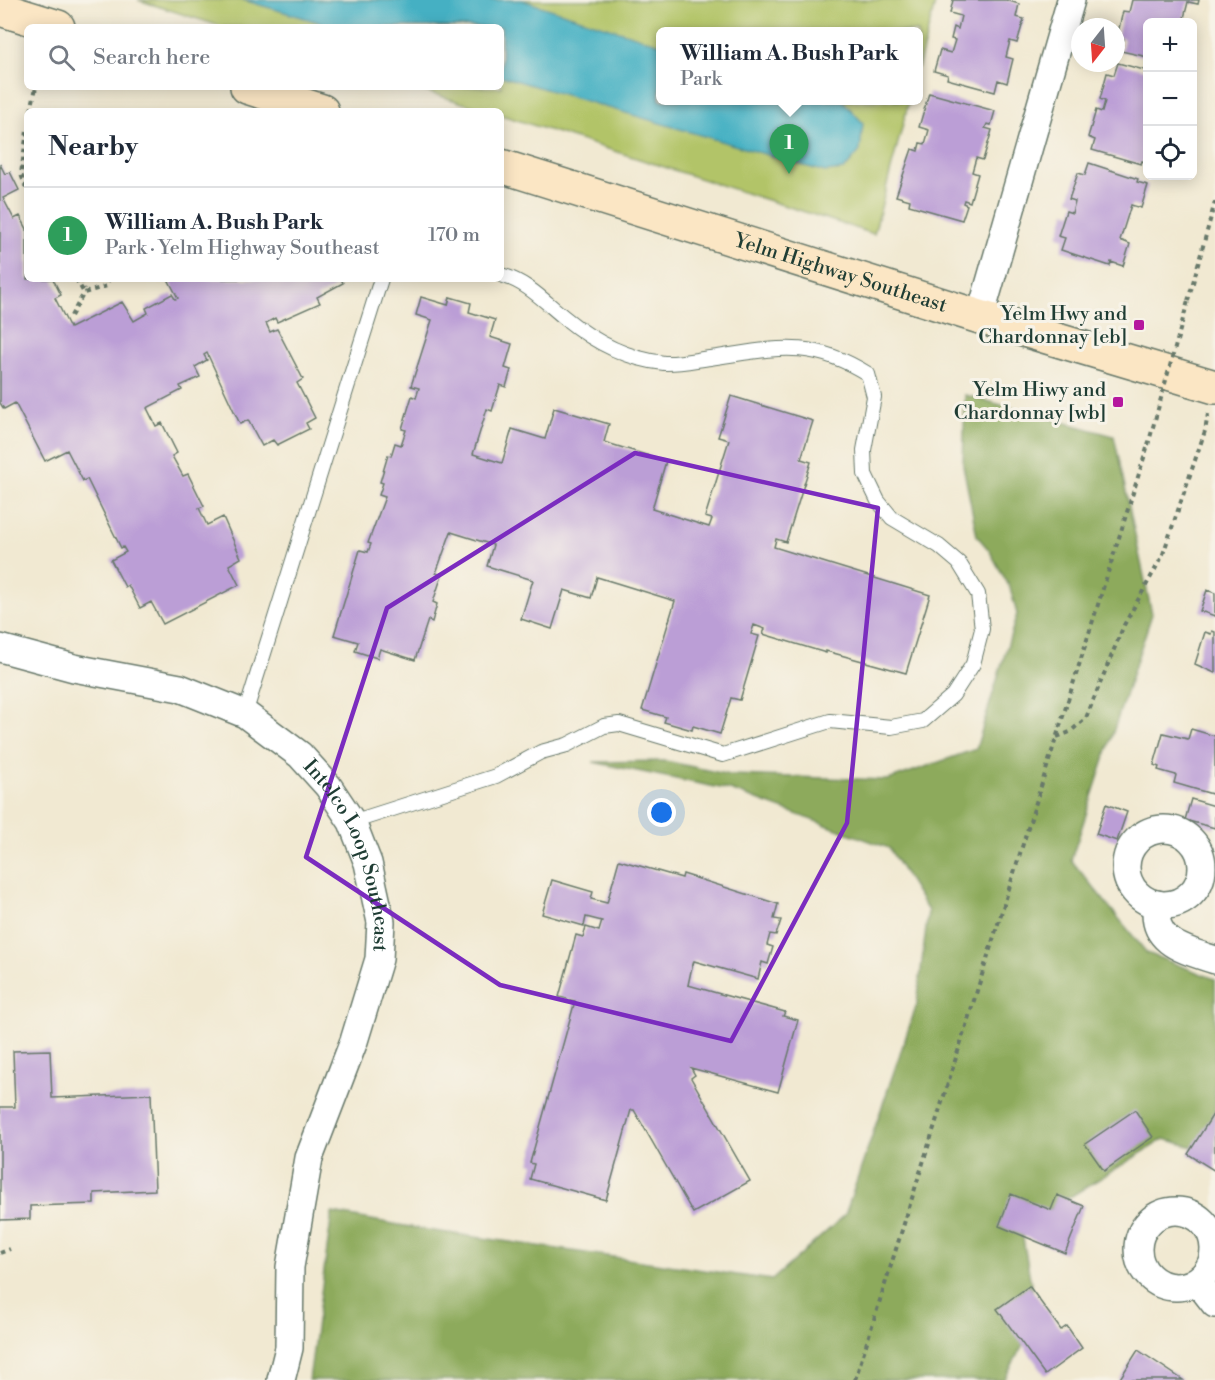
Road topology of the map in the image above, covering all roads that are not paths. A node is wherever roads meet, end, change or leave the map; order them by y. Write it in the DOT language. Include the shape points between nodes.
graph roads {
  1 [pos="1071,0"];
  2 [pos="0,9"];
  3 [pos="48,24"];
  4 [pos="256,90"];
  5 [pos="313,108"];
  6 [pos="504,167"];
  7 [pos="504,276"];
  8 [pos="380,282"];
  9 [pos="980,317"];
  10 [pos="1215,387"];
  11 [pos="0,648"];
  12 [pos="245,714"];
  13 [pos="352,822"];
  14 [pos="1156,904"];
  15 [pos="1215,960"];
  16 [pos="1197,1281"];
  17 [pos="1215,1304"];
  18 [pos="281,1380"];
  1 -- 9 [label="street"];
  2 -- 3 [label="main road"];
  4 -- 5 [label="main road"];
  6 -- 9 [label="main road, Yelm Highway Southeast"];
  7 -- 13 [label="lane" via="518,280 594,339 642,358 665,363 762,349 800,348 843,358 868,374 874,397 865,440 865,474 878,501 892,518 959,563 978,594 982,629 973,664 953,695 923,722 891,728 830,721 723,754 620,724 604,726 496,776"];
  8 -- 12 [label="lane"];
  9 -- 10 [label="main road, Yelm Highway Southeast"];
  11 -- 12 [label="street, Intelco Loop Southeast" via="74,668 180,687"];
  12 -- 13 [label="street, Intelco Loop Southeast" via="300,755 328,786"];
  13 -- 18 [label="street, Intelco Loop Southeast" via="368,863 381,922 379,959 354,1041 309,1158 290,1268 289,1348"];
  14 -- 15 [label="street" via="1154,918 1159,932 1168,940"];
  16 -- 17 [label="street"];
}
